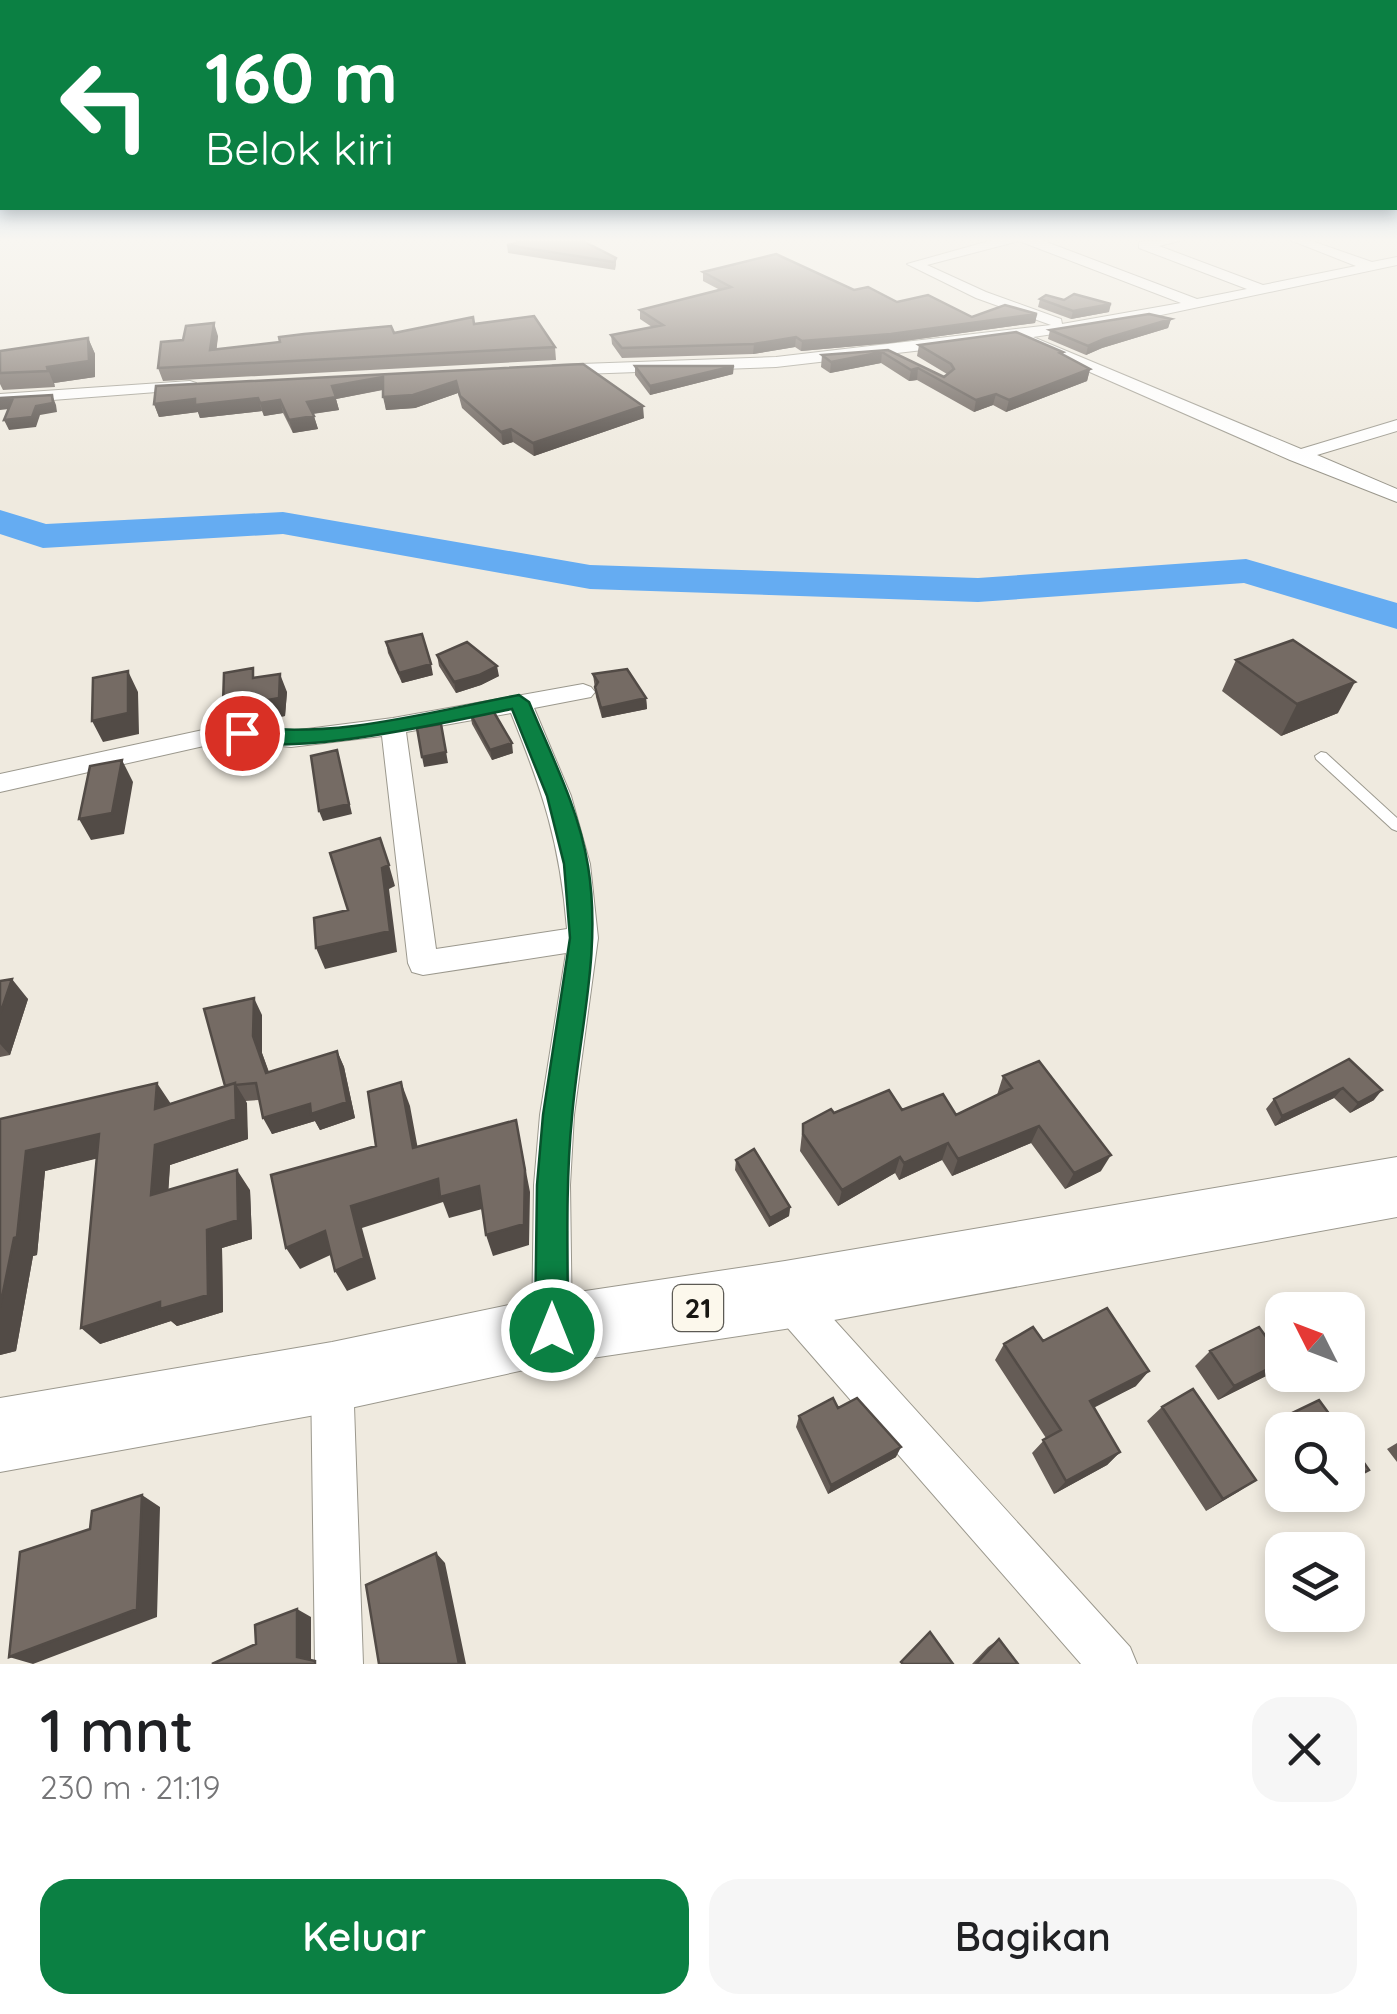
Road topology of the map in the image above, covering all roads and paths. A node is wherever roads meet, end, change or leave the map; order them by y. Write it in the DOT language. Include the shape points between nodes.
graph roads {
  1 [pos="1038,316"];
  2 [pos="1138,316"];
  3 [pos="1066,326"];
  4 [pos="1044,330"];
  5 [pos="1016,334"];
  6 [pos="890,352"];
  7 [pos="1089,354"];
  8 [pos="907,361"];
  9 [pos="528,370"];
  10 [pos="213,384"];
  11 [pos="0,398"];
  12 [pos="1397,425"];
  13 [pos="1296,456"];
  14 [pos="1397,496"];
  15 [pos="583,692"];
  16 [pos="519,702"];
  17 [pos="393,726"];
  18 [pos="1322,756"];
  19 [pos="0,784"];
  20 [pos="1397,826"];
  21 [pos="583,938"];
  22 [pos="1397,1187"];
  23 [pos="785,1295"];
  24 [pos="552,1330"];
  25 [pos="332,1377"];
  26 [pos="0,1435"];
  27 [pos="339,1664"];
  28 [pos="1114,1664"];
  1 -- 3 [label="street"];
  2 -- 3 [label="street"];
  3 -- 4 [label="street"];
  4 -- 5 [label="street"];
  4 -- 7 [label="street"];
  5 -- 6 [label="street"];
  5 -- 13 [label="street"];
  6 -- 8 [label="street"];
  6 -- 9 [label="street"];
  10 -- 11 [label="street"];
  12 -- 13 [label="street"];
  13 -- 14 [label="street"];
  15 -- 16 [label="street"];
  16 -- 17 [label="street"];
  16 -- 21 [label="street" via="576,864"];
  17 -- 19 [label="street" via="291,738 226,733"];
  17 -- 21 [label="street" via="423,963"];
  18 -- 20 [label="lane"];
  21 -- 24 [label="street" via="556,1132"];
  22 -- 23 [label="highway, 21"];
  23 -- 24 [label="highway, 21"];
  23 -- 28 [label="street"];
  24 -- 25 [label="highway, 21"];
  25 -- 26 [label="highway, 21"];
  25 -- 27 [label="street"];
}
